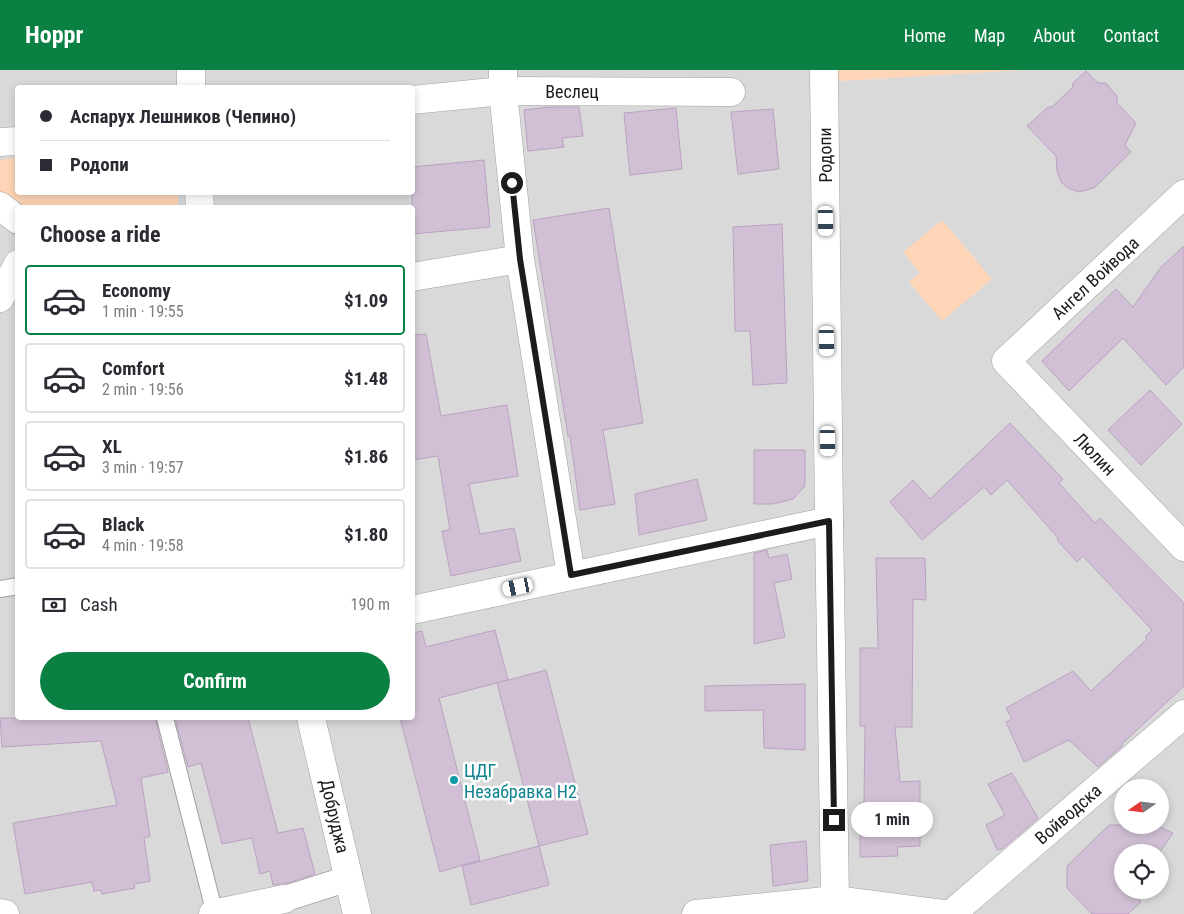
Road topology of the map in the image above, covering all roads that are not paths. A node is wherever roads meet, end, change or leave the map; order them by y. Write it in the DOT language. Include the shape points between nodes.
graph roads {
  1 [pos="191,70"];
  2 [pos="824,70"];
  3 [pos="503,80"];
  4 [pos="191,85"];
  5 [pos="731,92"];
  6 [pos="415,99"];
  7 [pos="15,140"];
  8 [pos="0,142"];
  9 [pos="1184,194"];
  10 [pos="0,206"];
  11 [pos="15,218"];
  12 [pos="520,259"];
  13 [pos="15,270"];
  14 [pos="415,276"];
  15 [pos="0,298"];
  16 [pos="1006,361"];
  17 [pos="829,521"];
  18 [pos="1184,547"];
  19 [pos="571,575"];
  20 [pos="15,586"];
  21 [pos="0,589"];
  22 [pos="415,609"];
  23 [pos="1184,714"];
  24 [pos="166,720"];
  25 [pos="312,720"];
  26 [pos="350,878"];
  27 [pos="284,899"];
  28 [pos="835,900"];
  29 [pos="0,913"];
  30 [pos="5,914"];
  31 [pos="214,914"];
  32 [pos="357,914"];
  33 [pos="696,914"];
  34 [pos="943,914"];
  35 [pos="951,914"];
  1 -- 4 [label="street"];
  2 -- 17 [label="street, Родопи"];
  3 -- 5 [label="street, Веслец"];
  3 -- 6 [label="street, Веслец"];
  3 -- 12 [label="street"];
  7 -- 8 [label="street"];
  9 -- 16 [label="street, Ангел Войвода"];
  10 -- 11 [label="street"];
  12 -- 14 [label="street"];
  12 -- 19 [label="street"];
  13 -- 15 [label="street"];
  16 -- 18 [label="street, Люлин"];
  17 -- 19 [label="street"];
  17 -- 28 [label="street, Родопи"];
  19 -- 22 [label="street"];
  20 -- 21 [label="lane"];
  23 -- 35 [label="street, Войводска"];
  24 -- 31 [label="lane"];
  25 -- 26 [label="street, Добруджа"];
  26 -- 27 [label="street"];
  26 -- 32 [label="street, Добруджа"];
  27 -- 31 [label="street"];
  28 -- 33 [label="street"];
  28 -- 34 [label="street"];
  29 -- 30 [label="street"];
}
